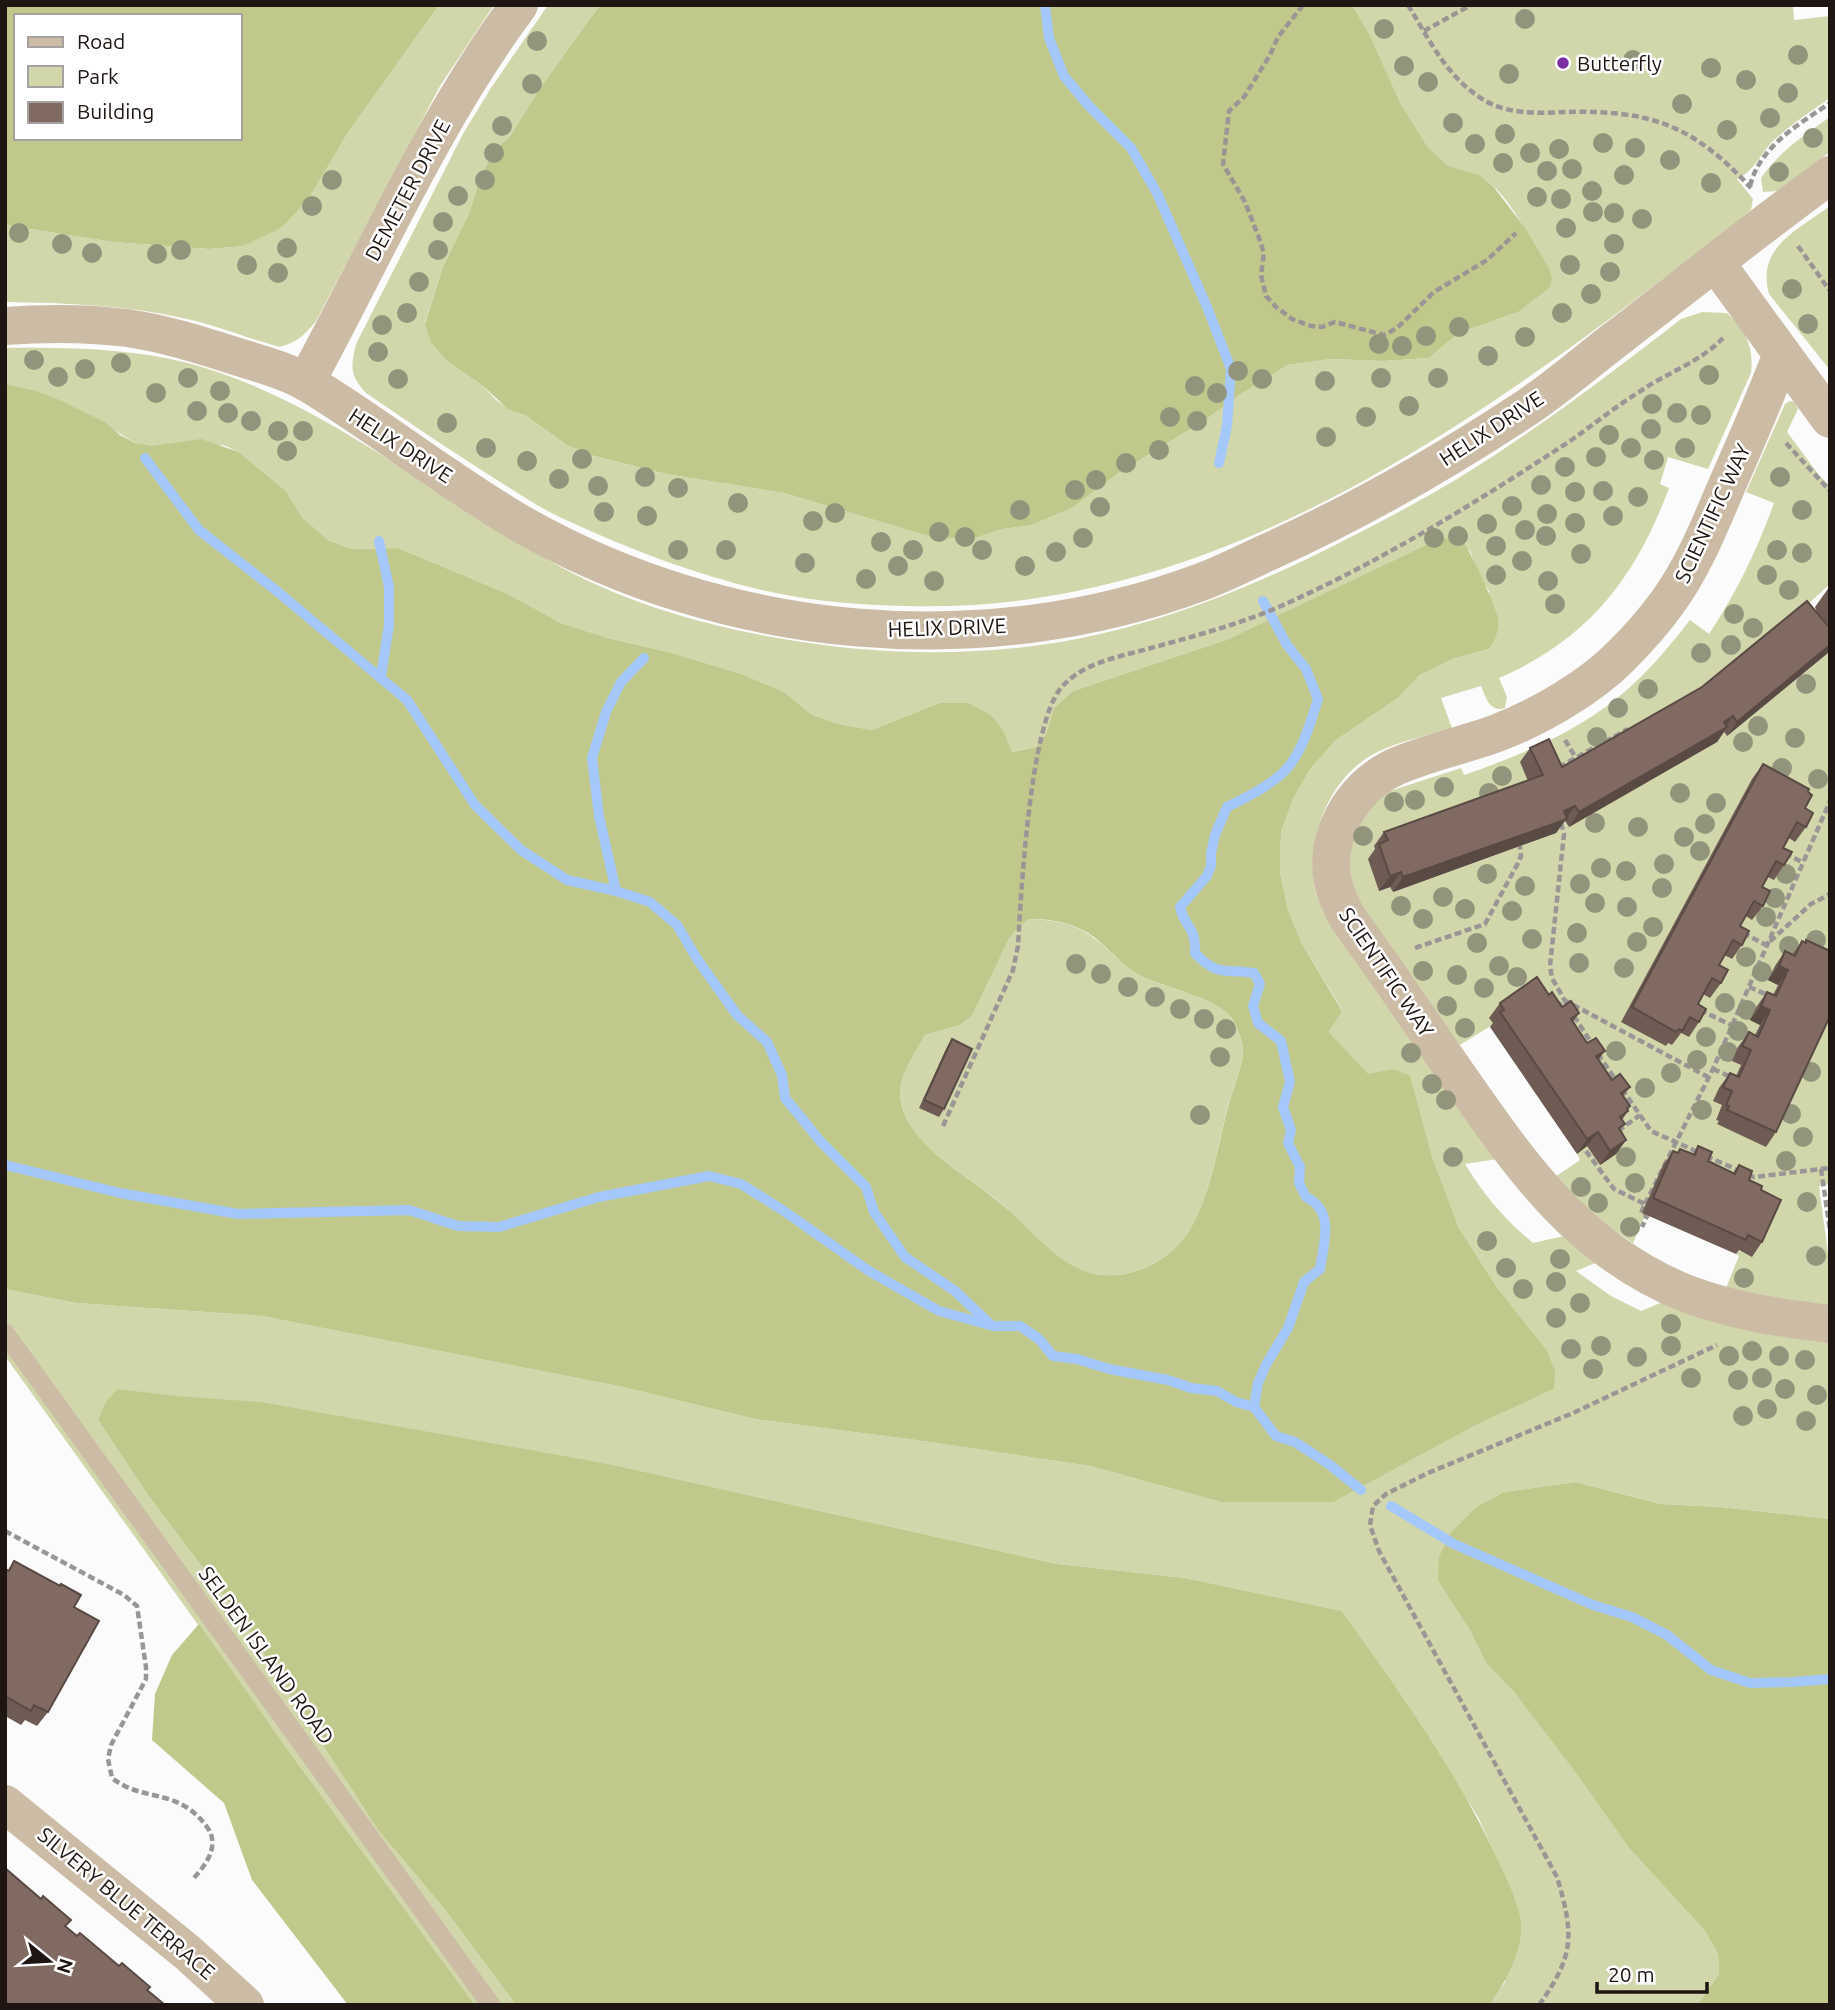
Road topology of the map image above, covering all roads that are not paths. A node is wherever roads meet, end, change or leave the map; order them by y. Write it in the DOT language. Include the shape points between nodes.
graph roads {
  1 [pos="519,5"];
  2 [pos="1830,175"];
  3 [pos="1716,263"];
  4 [pos="5,326"];
  5 [pos="1782,354"];
  6 [pos="306,382"];
  7 [pos="1830,419"];
  8 [pos="1830,1324"];
  9 [pos="5,1333"];
  10 [pos="5,1804"];
  11 [pos="245,2005"];
  12 [pos="491,2005"];
  1 -- 6 [label="street, DEMETER DRIVE" via="441,125"];
  2 -- 3 [label="street, HELIX DRIVE"];
  3 -- 5 [label="street"];
  3 -- 6 [label="street, HELIX DRIVE" via="1527,408 1420,474 1312,532 1203,582 1152,598 1040,623 980,629 832,625 679,593 606,566 520,523"];
  4 -- 6 [label="street, HELIX DRIVE" via="129,328 259,363"];
  5 -- 7 [label="street"];
  5 -- 8 [label="street, SCIENTIFIC WAY" via="1699,549 1645,630 1586,685 1500,732 1396,766 1369,783 1350,803 1333,844 1332,864 1335,891 1347,917 1513,1155 1570,1219 1627,1261 1685,1293 1746,1312"];
  9 -- 12 [label="lane, SELDEN ISLAND ROAD"];
  10 -- 11 [label="street, SILVERY BLUE TERRACE"];
}
